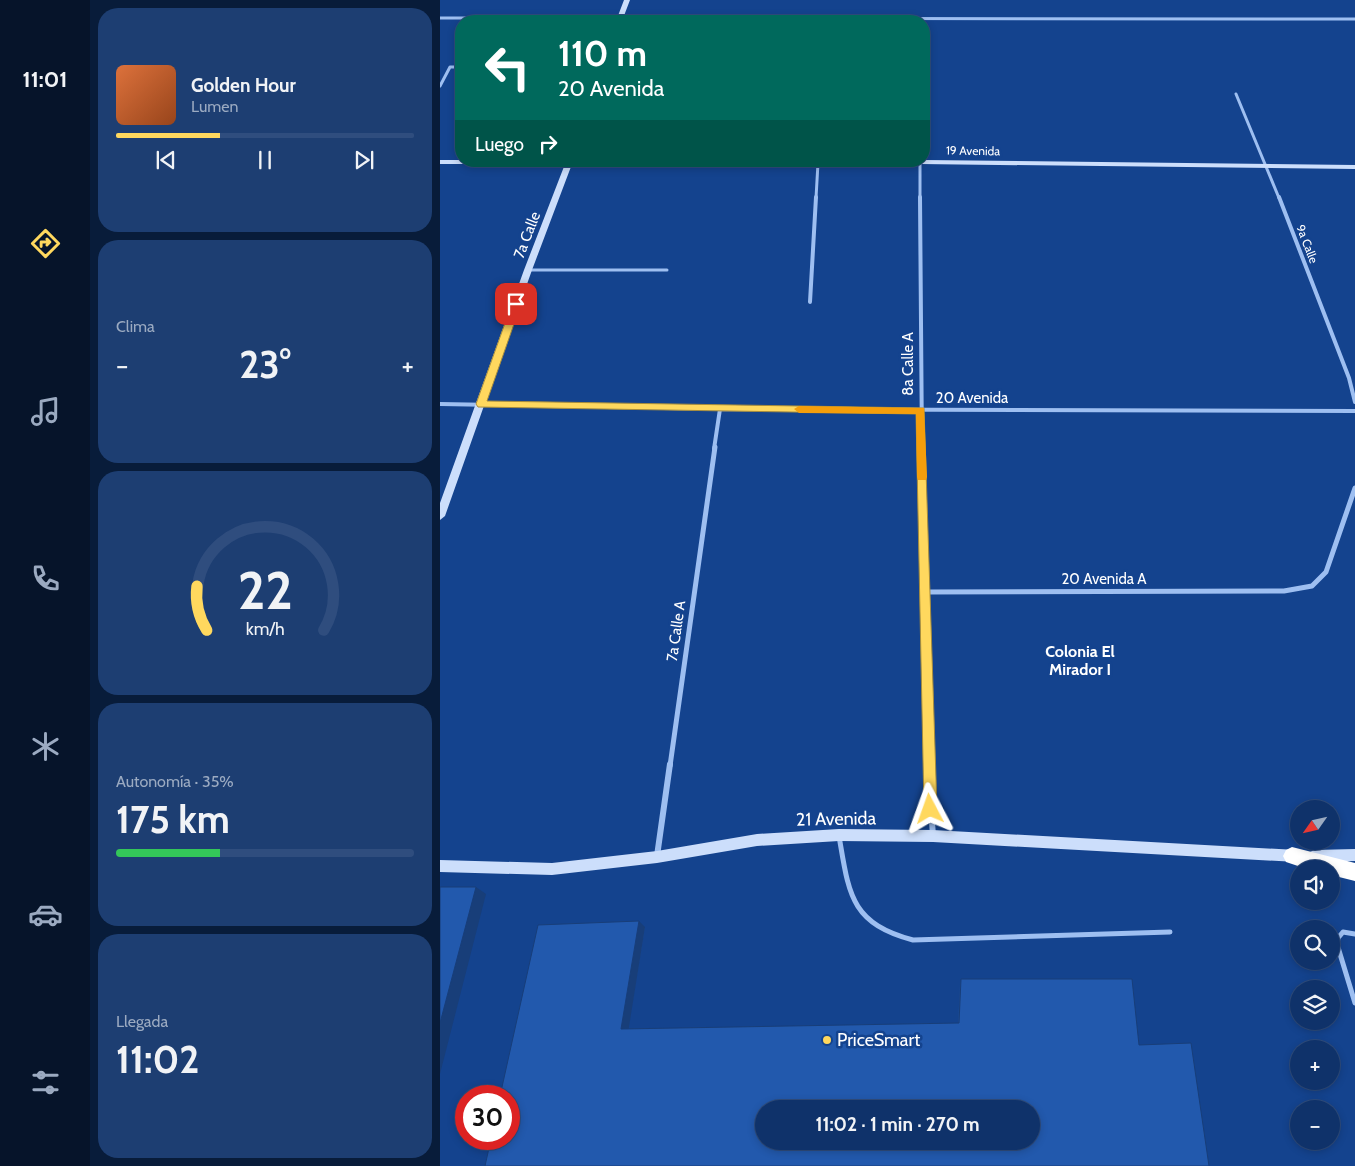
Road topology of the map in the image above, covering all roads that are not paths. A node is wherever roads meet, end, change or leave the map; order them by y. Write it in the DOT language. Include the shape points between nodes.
graph roads {
  1 [pos="627,0"];
  2 [pos="621,15"];
  3 [pos="440,18"];
  4 [pos="455,18"];
  5 [pos="1355,19"];
  6 [pos="930,20"];
  7 [pos="455,67"];
  8 [pos="440,86"];
  9 [pos="1236,94"];
  10 [pos="440,162"];
  11 [pos="455,162"];
  12 [pos="930,162"];
  13 [pos="1267,166"];
  14 [pos="568,167"];
  15 [pos="818,167"];
  16 [pos="920,167"];
  17 [pos="1355,167"];
  18 [pos="528,270"];
  19 [pos="667,270"];
  20 [pos="810,302"];
  21 [pos="1355,402"];
  22 [pos="440,404"];
  23 [pos="481,404"];
  24 [pos="720,409"];
  25 [pos="921,410"];
  26 [pos="1355,411"];
  27 [pos="1355,488"];
  28 [pos="440,516"];
  29 [pos="924,592"];
  30 [pos="839,835"];
  31 [pos="933,836"];
  32 [pos="1355,855"];
  33 [pos="1292,856"];
  34 [pos="657,857"];
  35 [pos="440,866"];
  36 [pos="1355,872"];
  37 [pos="1170,932"];
  38 [pos="1355,934"];
  39 [pos="1355,1003"];
  1 -- 2 [label="street"];
  3 -- 4 [label="street"];
  5 -- 6 [label="street"];
  7 -- 8 [label="street" via="450,67"];
  9 -- 13 [label="street, 9a Calle"];
  10 -- 11 [label="street, 19 Avenida"];
  12 -- 13 [label="street, 19 Avenida"];
  13 -- 17 [label="street, 19 Avenida"];
  13 -- 21 [label="street, 9a Calle" via="1349,378"];
  14 -- 18 [label="street, 7a Calle"];
  15 -- 20 [label="street"];
  16 -- 25 [label="street, 8a Calle A"];
  18 -- 19 [label="lane"];
  18 -- 23 [label="street, 7a Calle"];
  22 -- 23 [label="street, 20 Avenida"];
  23 -- 24 [label="street, 20 Avenida"];
  23 -- 28 [label="street, 7a Calle"];
  24 -- 25 [label="street, 20 Avenida"];
  24 -- 34 [label="street, 7a Calle A"];
  25 -- 26 [label="street, 20 Avenida"];
  25 -- 29 [label="street, 8a Calle A"];
  27 -- 29 [label="street, 20 Avenida A" via="1326,572 1312,586 1284,591"];
  29 -- 31 [label="street, 8a Calle A"];
  30 -- 31 [label="street, 21 Avenida"];
  30 -- 34 [label="street, 21 Avenida" via="757,840"];
  30 -- 37 [label="lane" via="852,897 871,922 898,937 913,940"];
  31 -- 33 [label="street, 21 Avenida"];
  32 -- 33 [label="street, 21 Avenida"];
  33 -- 36 [label="highway"];
  34 -- 35 [label="street, 21 Avenida" via="552,869"];
  38 -- 39 [label="lane" via="1343,932 1337,944"];
}
